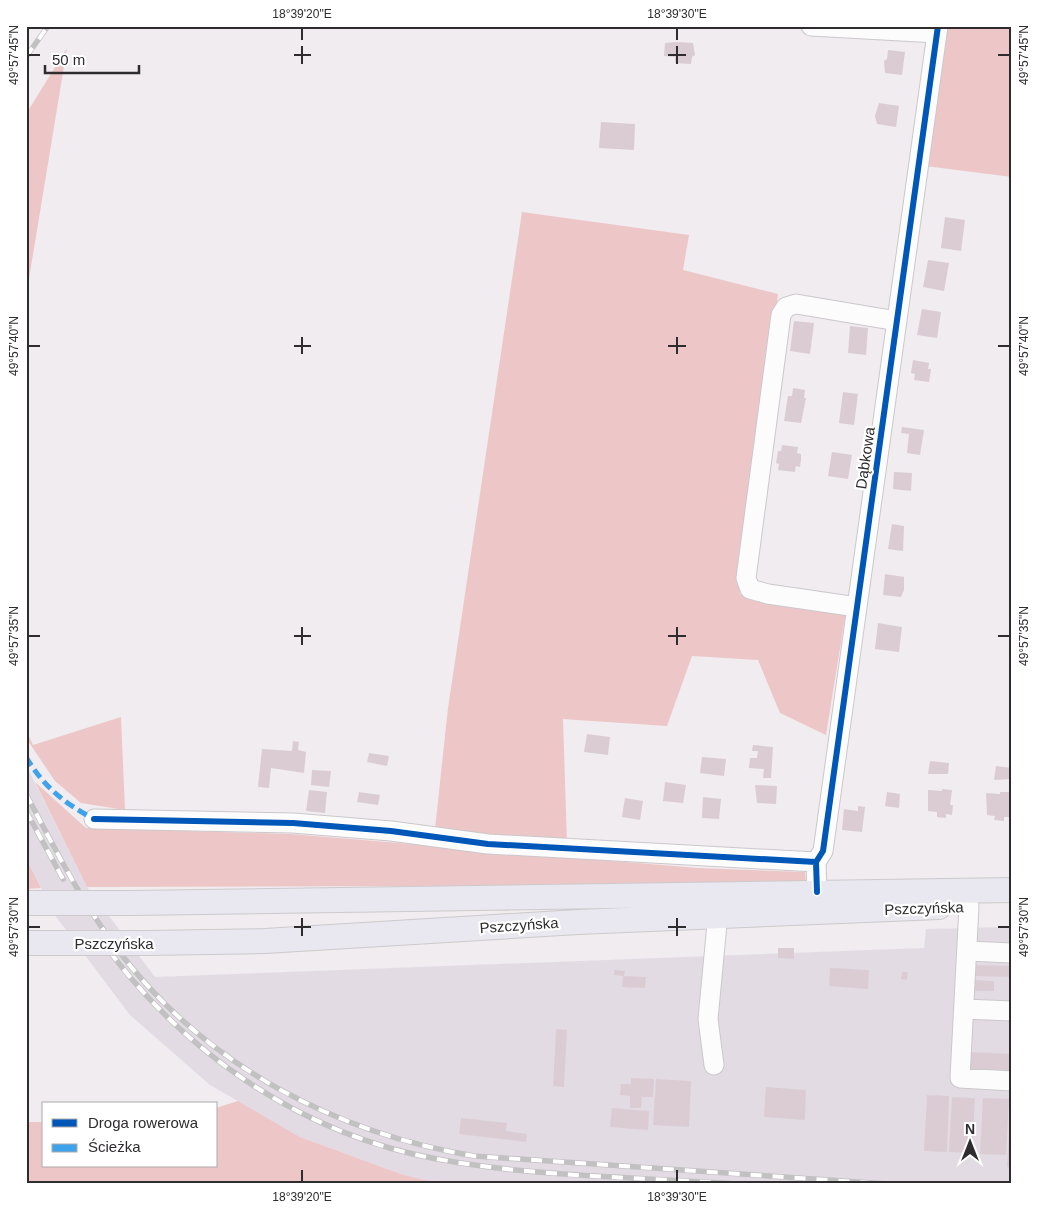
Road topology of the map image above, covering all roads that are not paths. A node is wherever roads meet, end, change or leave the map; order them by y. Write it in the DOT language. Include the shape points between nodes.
graph roads {
  1 [pos="811,26"];
  2 [pos="938,29"];
  3 [pos="897,320"];
  4 [pos="857,606"];
  5 [pos="94,819"];
  6 [pos="816,862"];
  7 [pos="1012,890"];
  8 [pos="817,892"];
  9 [pos="28,903"];
  10 [pos="719,905"];
  11 [pos="969,906"];
  12 [pos="1012,906"];
  13 [pos="26,943"];
  14 [pos="967,951"];
  15 [pos="1012,953"];
  16 [pos="964,1009"];
  17 [pos="1012,1011"];
  18 [pos="714,1065"];
  19 [pos="1012,1080"];
  1 -- 2 [label="street"];
  2 -- 3 [label="street, Dąbkowa"];
  3 -- 4 [label="street, Dąbkowa"];
  3 -- 4 [label="street" via="796,304 786,307 781,315 746,578 750,588 768,594"];
  4 -- 6 [label="street, Dąbkowa" via="822,851"];
  5 -- 6 [label="street" via="293,824 488,844"];
  6 -- 8 [label="street, Dąbkowa"];
  7 -- 8 [label="main road, Pszczyńska"];
  8 -- 10 [label="main road, Pszczyńska"];
  9 -- 10 [label="main road, Pszczyńska, bridge"];
  10 -- 11 [label="main road, Pszczyńska"];
  10 -- 13 [label="main road, Pszczyńska, bridge" via="578,922 265,941"];
  10 -- 18 [label="street" via="708,1019"];
  11 -- 12 [label="main road, Pszczyńska"];
  11 -- 14 [label="street"];
  14 -- 15 [label="street"];
  14 -- 16 [label="street"];
  16 -- 17 [label="street"];
  16 -- 19 [label="street" via="960,1078"];
}
